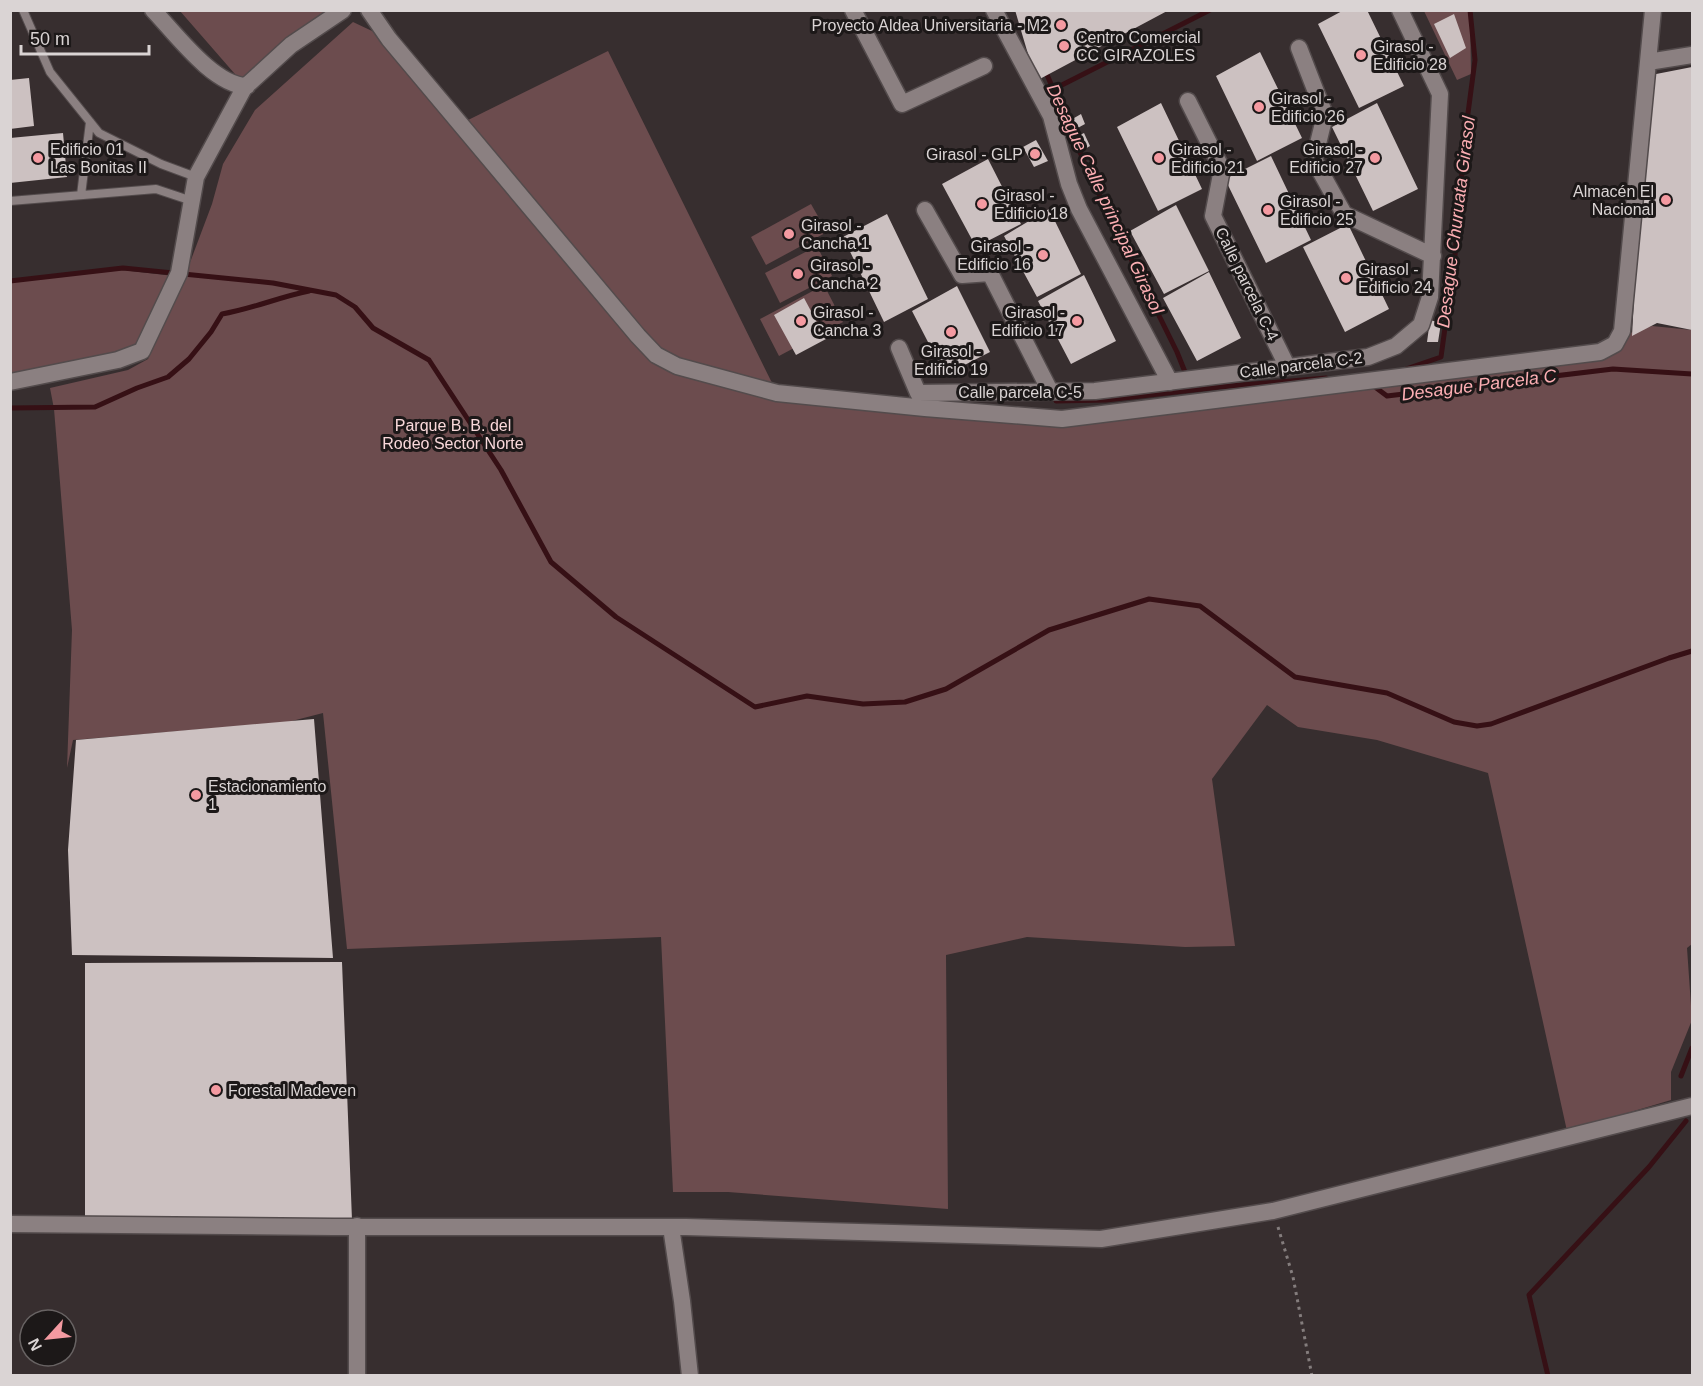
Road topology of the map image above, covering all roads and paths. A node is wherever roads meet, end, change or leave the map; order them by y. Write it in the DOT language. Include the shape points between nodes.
graph roads {
  1 [pos="23,10"];
  2 [pos="153,10"];
  3 [pos="343,10"];
  4 [pos="369,10"];
  5 [pos="853,10"];
  6 [pos="994,10"];
  7 [pos="1400,10"];
  8 [pos="1653,10"];
  9 [pos="1299,48"];
  10 [pos="1692,54"];
  11 [pos="1648,62"];
  12 [pos="984,66"];
  13 [pos="247,86"];
  14 [pos="1188,101"];
  15 [pos="90,122"];
  16 [pos="196,177"];
  17 [pos="81,195"];
  18 [pos="10,201"];
  19 [pos="192,201"];
  20 [pos="924,210"];
  21 [pos="1433,256"];
  22 [pos="899,348"];
  23 [pos="1287,366"];
  24 [pos="10,382"];
  25 [pos="1170,382"];
  26 [pos="1050,391"];
  27 [pos="1692,1106"];
  28 [pos="1273,1211"];
  29 [pos="10,1224"];
  30 [pos="357,1226"];
  31 [pos="671,1227"];
  32 [pos="357,1376"];
  33 [pos="690,1376"];
  34 [pos="1312,1376"];
  1 -- 15 [label="lane" via="50,72"];
  2 -- 13 [label="street" via="215,73 239,86"];
  3 -- 13 [label="street" via="291,45"];
  4 -- 11 [label="street" via="398,50 656,355 677,366 777,393 1062,419 1600,352 1615,345 1622,331"];
  5 -- 12 [label="street" via="902,104"];
  6 -- 25 [label="street" via="1051,116 1079,209"];
  7 -- 21 [label="street, Calle parcela C-2" via="1440,94"];
  8 -- 11 [label="street"];
  9 -- 21 [label="street" via="1325,115 1314,160 1344,214"];
  10 -- 11 [label="street"];
  13 -- 16 [label="street"];
  14 -- 23 [label="street, Calle parcela C-4" via="1222,170 1213,216"];
  15 -- 16 [label="lane" via="99,133"];
  15 -- 17 [label="lane"];
  16 -- 19 [label="street"];
  17 -- 18 [label="lane"];
  17 -- 19 [label="lane" via="156,189"];
  19 -- 24 [label="street" via="179,273 142,351 118,360"];
  20 -- 26 [label="street" via="962,275 990,273"];
  21 -- 23 [label="street, Calle parcela C-2" via="1430,297 1421,326 1396,346 1368,357"];
  22 -- 26 [label="street, Calle parcela C-5" via="918,393"];
  23 -- 25 [label="street, Calle parcela C-2"];
  25 -- 26 [label="street, Calle parcela C-5" via="1095,391"];
  27 -- 28 [label="street"];
  28 -- 31 [label="street" via="1101,1239"];
  28 -- 34 [label="path" via="1293,1277"];
  29 -- 30 [label="street"];
  30 -- 31 [label="street"];
  30 -- 32 [label="street"];
  31 -- 33 [label="street"];
}
